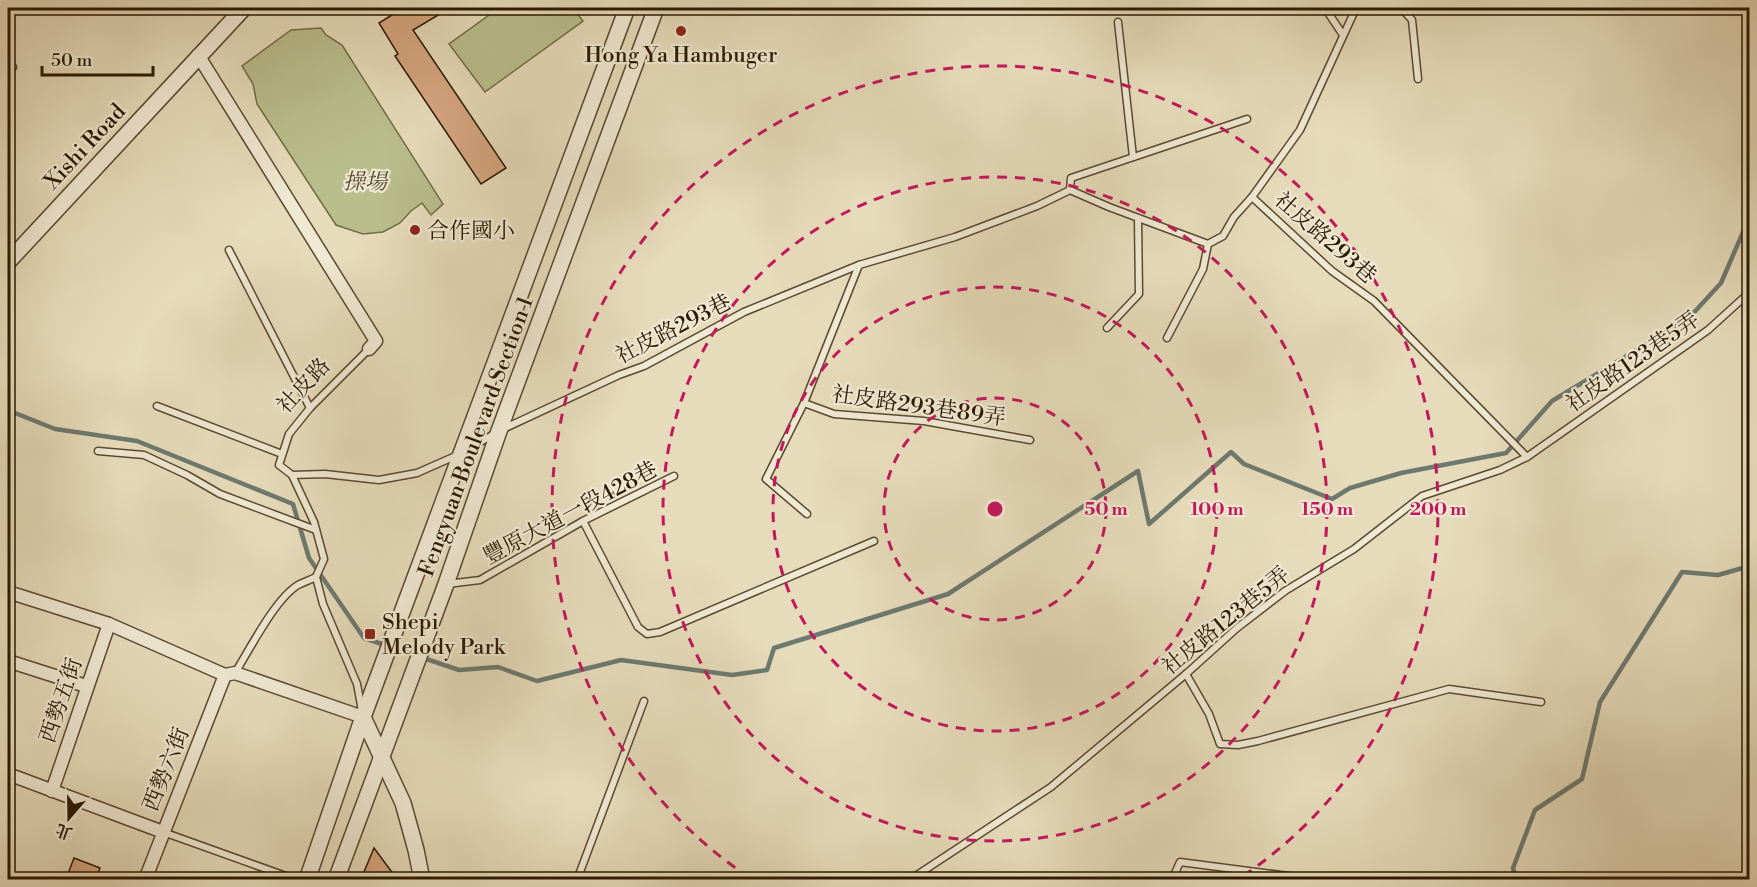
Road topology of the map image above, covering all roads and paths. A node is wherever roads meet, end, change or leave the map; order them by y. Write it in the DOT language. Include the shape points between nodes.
graph roads {
  1 [pos="244,8"];
  2 [pos="627,8"];
  3 [pos="656,8"];
  4 [pos="1325,8"];
  5 [pos="1356,8"];
  6 [pos="1401,8"];
  7 [pos="1118,22"];
  8 [pos="1343,35"];
  9 [pos="198,55"];
  10 [pos="1418,79"];
  11 [pos="1247,119"];
  12 [pos="1133,157"];
  13 [pos="1070,190"];
  14 [pos="1252,196"];
  15 [pos="1138,218"];
  16 [pos="1208,244"];
  17 [pos="229,250"];
  18 [pos="8,262"];
  19 [pos="859,265"];
  20 [pos="1749,292"];
  21 [pos="1107,328"];
  22 [pos="1167,338"];
  23 [pos="369,349"];
  24 [pos="804,403"];
  25 [pos="157,405"];
  26 [pos="310,408"];
  27 [pos="499,431"];
  28 [pos="1030,440"];
  29 [pos="98,451"];
  30 [pos="282,454"];
  31 [pos="460,454"];
  32 [pos="1527,457"];
  33 [pos="292,475"];
  34 [pos="675,476"];
  35 [pos="807,514"];
  36 [pos="583,521"];
  37 [pos="316,530"];
  38 [pos="874,541"];
  39 [pos="316,577"];
  40 [pos="446,584"];
  41 [pos="8,592"];
  42 [pos="109,624"];
  43 [pos="8,661"];
  44 [pos="230,674"];
  45 [pos="1186,674"];
  46 [pos="86,686"];
  47 [pos="644,701"];
  48 [pos="1541,702"];
  49 [pos="363,717"];
  50 [pos="380,758"];
  51 [pos="8,774"];
  52 [pos="52,791"];
  53 [pos="163,832"];
  54 [pos="145,879"];
  55 [pos="297,879"];
  56 [pos="307,879"];
  57 [pos="336,879"];
  58 [pos="422,879"];
  59 [pos="577,879"];
  60 [pos="914,879"];
  61 [pos="1172,879"];
  62 [pos="1319,879"];
  1 -- 9 [label="street, Xishi Road"];
  2 -- 31 [label="street, Fengyuan Boulevard Section 1"];
  3 -- 27 [label="street, Fengyuan Boulevard Section 1"];
  4 -- 8 [label="lane"];
  5 -- 8 [label="lane"];
  6 -- 10 [label="lane" via="1412,20"];
  7 -- 12 [label="lane"];
  8 -- 14 [label="lane" via="1300,130"];
  9 -- 18 [label="street, Xishi Road"];
  9 -- 23 [label="street, 社皮路" via="376,341"];
  11 -- 12 [label="lane, 社皮路293巷"];
  12 -- 13 [label="lane, 社皮路293巷" via="1071,178"];
  13 -- 15 [label="lane"];
  13 -- 19 [label="lane, 社皮路293巷" via="955,237"];
  14 -- 16 [label="lane, 社皮路293巷" via="1223,236"];
  14 -- 32 [label="lane, 社皮路293巷" via="1332,272 1374,301"];
  15 -- 16 [label="lane"];
  15 -- 21 [label="lane" via="1140,294"];
  16 -- 22 [label="lane" via="1203,270"];
  17 -- 26 [label="lane"];
  19 -- 24 [label="lane, 社皮路293巷89弄"];
  19 -- 27 [label="lane, 社皮路293巷" via="744,312 644,366"];
  20 -- 32 [label="lane, 社皮路123巷5弄" via="1708,330"];
  23 -- 26 [label="lane, 社皮路"];
  24 -- 28 [label="lane, 社皮路293巷89弄" via="834,414 924,421"];
  24 -- 35 [label="lane, 社皮路293巷89弄" via="766,479"];
  25 -- 30 [label="lane"];
  26 -- 30 [label="lane, 社皮路" via="289,435"];
  27 -- 31 [label="lane, 社皮路293巷"];
  27 -- 40 [label="street, Fengyuan Boulevard Section 1"];
  29 -- 37 [label="lane" via="144,455 220,494"];
  30 -- 33 [label="lane" via="279,465"];
  31 -- 33 [label="lane, 社皮路293巷" via="417,473 379,480"];
  31 -- 49 [label="street, Fengyuan Boulevard Section 1"];
  32 -- 45 [label="lane, 社皮路123巷5弄" via="1422,496 1354,549 1285,591"];
  33 -- 37 [label="lane"];
  34 -- 36 [label="lane, 豐原大道一段428巷"];
  36 -- 38 [label="lane" via="638,627 647,634 660,632"];
  36 -- 40 [label="lane, 豐原大道一段428巷" via="480,580"];
  37 -- 39 [label="lane" via="324,559"];
  39 -- 44 [label="lane" via="297,586 283,600"];
  39 -- 49 [label="lane" via="323,604 357,684"];
  40 -- 50 [label="street, Fengyuan Boulevard Section 1"];
  41 -- 42 [label="street"];
  42 -- 44 [label="street"];
  42 -- 46 [label="street, 西勢五街"];
  43 -- 46 [label="street"];
  44 -- 49 [label="street"];
  44 -- 53 [label="street, 西勢六街"];
  45 -- 48 [label="lane" via="1209,714 1220,744 1258,741 1449,689"];
  45 -- 60 [label="lane, 社皮路123巷5弄" via="1051,787"];
  46 -- 52 [label="street, 西勢五街"];
  47 -- 59 [label="lane"];
  49 -- 50 [label="street"];
  49 -- 56 [label="street, Fengyuan Boulevard Section 1"];
  50 -- 57 [label="street, Fengyuan Boulevard Section 1"];
  50 -- 58 [label="street" via="403,803"];
  51 -- 52 [label="street"];
  52 -- 53 [label="street"];
  53 -- 54 [label="street, 西勢六街"];
  53 -- 55 [label="lane"];
  61 -- 62 [label="lane" via="1180,862"];
}
